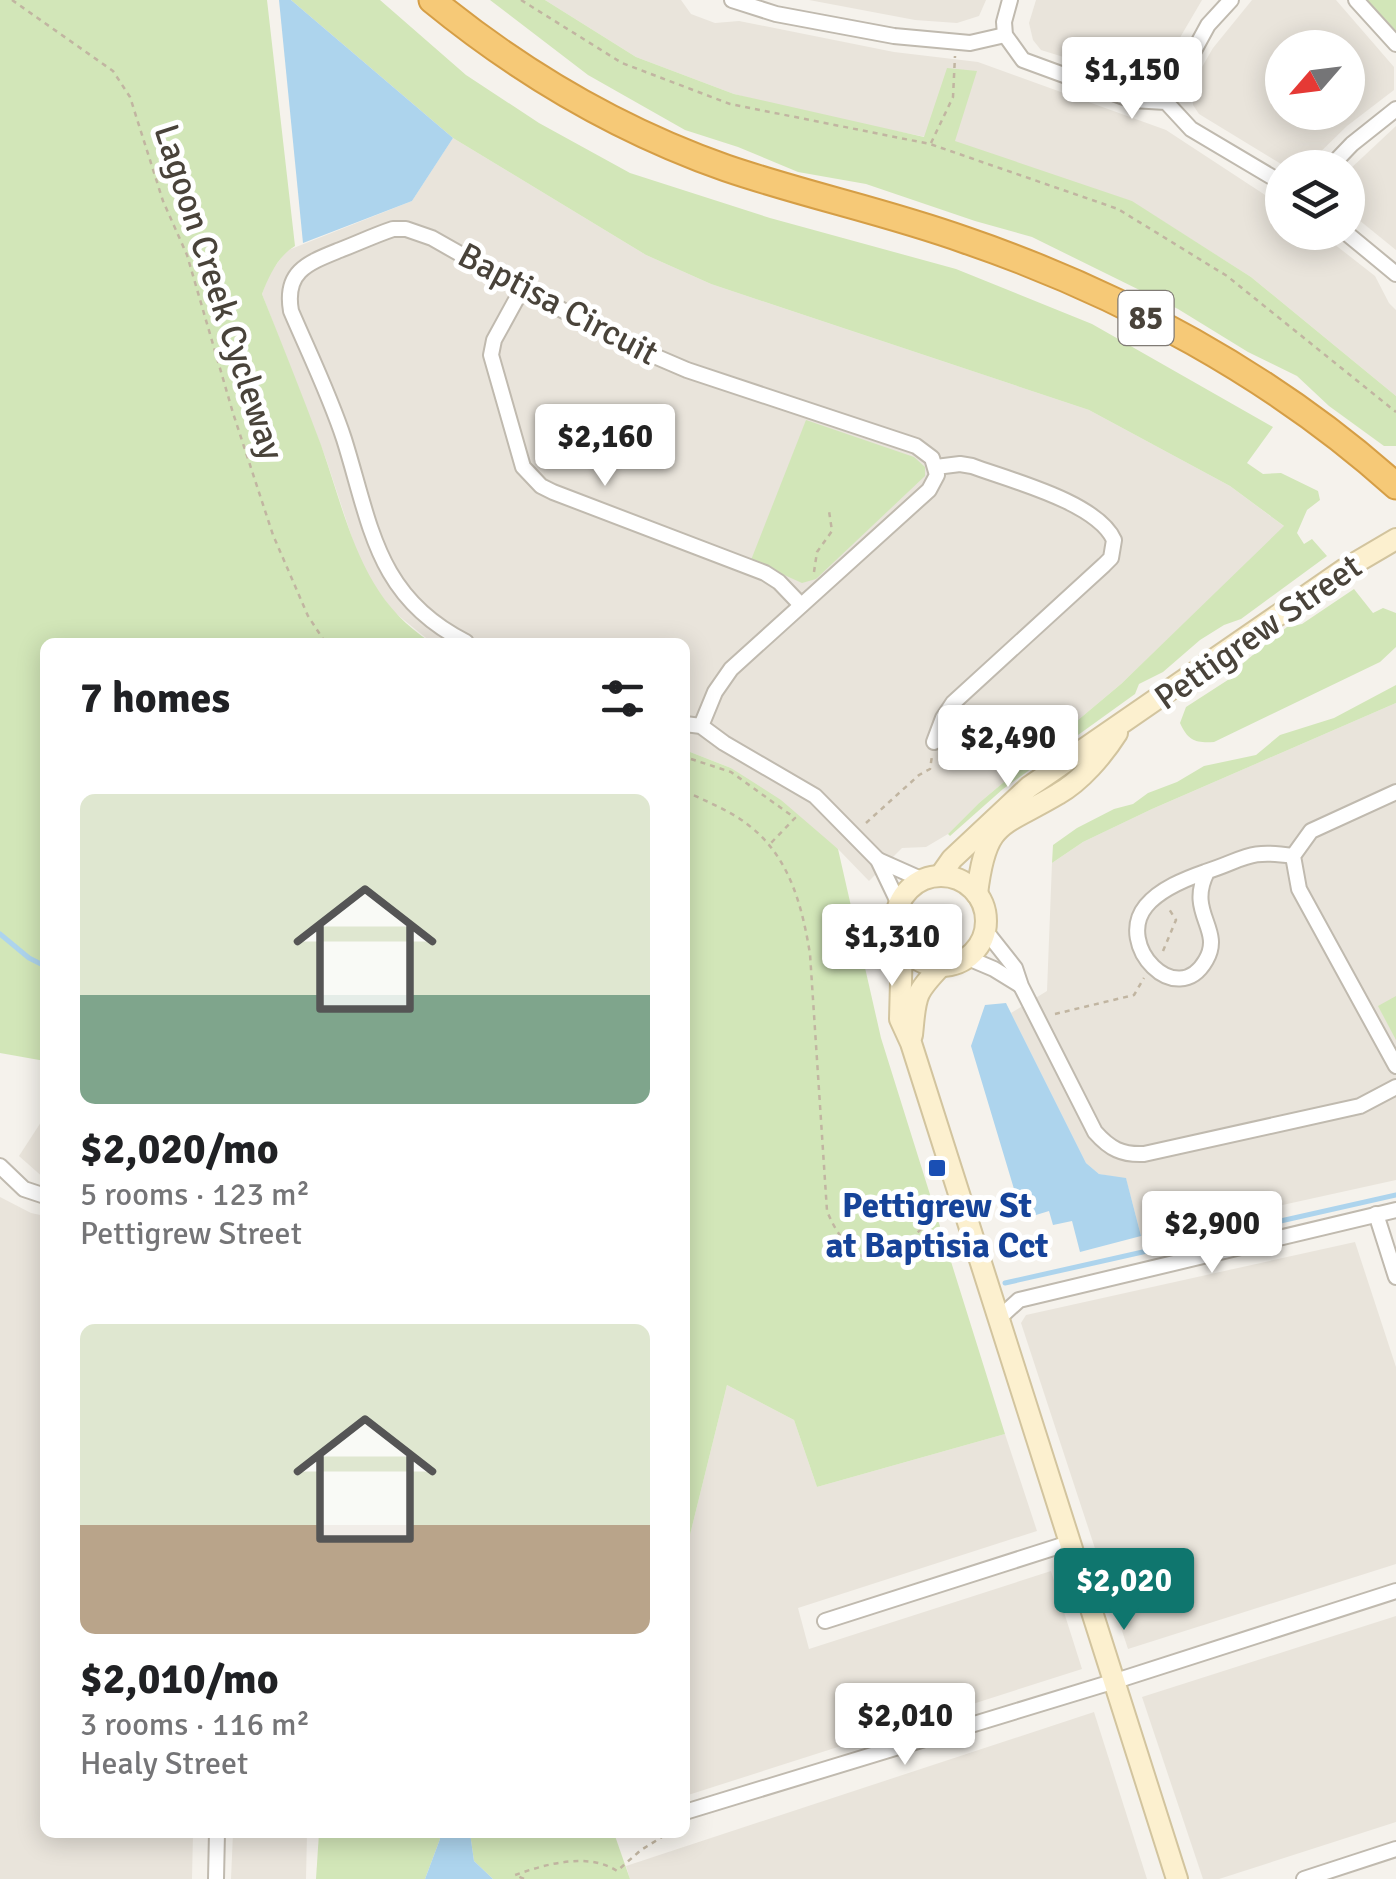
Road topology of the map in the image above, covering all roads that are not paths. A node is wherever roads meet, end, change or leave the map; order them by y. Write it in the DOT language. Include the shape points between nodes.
graph roads {
  1 [pos="410,0"];
  2 [pos="432,0"];
  3 [pos="732,0"];
  4 [pos="1010,0"];
  5 [pos="1232,0"];
  6 [pos="1356,0"];
  7 [pos="1005,35"];
  8 [pos="1396,44"];
  9 [pos="1166,102"];
  10 [pos="1396,109"];
  11 [pos="1346,150"];
  12 [pos="1265,173"];
  13 [pos="864,211"];
  14 [pos="1365,248"];
  15 [pos="1396,274"];
  16 [pos="522,290"];
  17 [pos="936,467"];
  18 [pos="1396,486"];
  19 [pos="1396,539"];
  20 [pos="801,605"];
  21 [pos="459,638"];
  22 [pos="693,725"];
  23 [pos="1120,727"];
  24 [pos="934,742"];
  25 [pos="1396,792"];
  26 [pos="1294,856"];
  27 [pos="878,860"];
  28 [pos="1207,872"];
  29 [pos="932,878"];
  30 [pos="977,894"];
  31 [pos="900,904"];
  32 [pos="985,930"];
  33 [pos="902,944"];
  34 [pos="968,958"];
  35 [pos="940,966"];
  36 [pos="1021,986"];
  37 [pos="911,1044"];
  38 [pos="1396,1066"];
  39 [pos="1396,1087"];
  40 [pos="0,1166"];
  41 [pos="40,1194"];
  42 [pos="1396,1210"];
  43 [pos="1376,1214"];
  44 [pos="1396,1277"];
  45 [pos="997,1320"];
  46 [pos="1069,1543"];
  47 [pos="1396,1590"];
  48 [pos="825,1621"];
  49 [pos="1113,1682"];
  50 [pos="690,1810"];
  51 [pos="217,1838"];
  52 [pos="1396,1849"];
  53 [pos="216,1879"];
  54 [pos="1176,1879"];
  55 [pos="1304,1879"];
  1 -- 13 [label="highway, 85" via="493,65 631,144 728,181"];
  2 -- 13 [label="highway, 85" via="546,83 636,130 727,168"];
  3 -- 7 [label="street" via="894,36 970,43"];
  4 -- 7 [label="street"];
  5 -- 9 [label="street" via="1208,25"];
  6 -- 8 [label="street"];
  7 -- 9 [label="street" via="1035,66 1132,100"];
  9 -- 12 [label="street" via="1192,129"];
  10 -- 11 [label="street"];
  13 -- 18 [label="highway, 85" via="964,239 1107,297 1242,372"];
  14 -- 15 [label="street"];
  16 -- 17 [label="street, Baptisa Circuit" via="688,370 916,446"];
  16 -- 20 [label="street" via="491,356 516,450 530,477 553,492 764,573"];
  16 -- 21 [label="street, Baptisa Circuit" via="406,228 310,262 289,296 344,438 380,556 415,605"];
  17 -- 20 [label="street" via="935,484"];
  17 -- 24 [label="street" via="960,464 1051,494 1100,522 1114,540 1104,566 953,704"];
  19 -- 23 [label="main road, Pettigrew Street"];
  20 -- 22 [label="street" via="721,680"];
  22 -- 27 [label="street" via="815,796"];
  23 -- 29 [label="main road, Pettigrew Street" via="1012,801"];
  23 -- 30 [label="main road, Pettigrew Street" via="1073,784 994,834"];
  25 -- 26 [label="street" via="1310,832"];
  26 -- 28 [label="street" via="1256,852"];
  26 -- 38 [label="street" via="1300,889"];
  27 -- 29 [label="street"];
  27 -- 31 [label="street"];
  28 -- 28 [label="street" via="1198,894 1210,935 1207,958 1182,978 1160,975 1140,948 1139,918 1160,894"];
  29 -- 30 [label="main road" via="954,878"];
  29 -- 31 [label="main road" via="913,886"];
  30 -- 32 [label="main road"];
  31 -- 33 [label="main road"];
  32 -- 34 [label="main road"];
  32 -- 36 [label="street"];
  33 -- 35 [label="main road" via="926,964"];
  33 -- 37 [label="main road" via="900,1019"];
  34 -- 35 [label="main road"];
  34 -- 36 [label="street"];
  35 -- 37 [label="main road" via="914,1001"];
  36 -- 39 [label="street" via="1095,1132 1128,1155 1360,1106"];
  37 -- 45 [label="main road"];
  40 -- 41 [label="street"];
  42 -- 43 [label="street"];
  43 -- 44 [label="street"];
  43 -- 45 [label="street" via="1018,1300"];
  45 -- 46 [label="main road"];
  46 -- 48 [label="street"];
  46 -- 49 [label="main road"];
  47 -- 49 [label="street"];
  49 -- 50 [label="street"];
  49 -- 54 [label="main road"];
  51 -- 53 [label="street"];
  52 -- 55 [label="street"];
}
